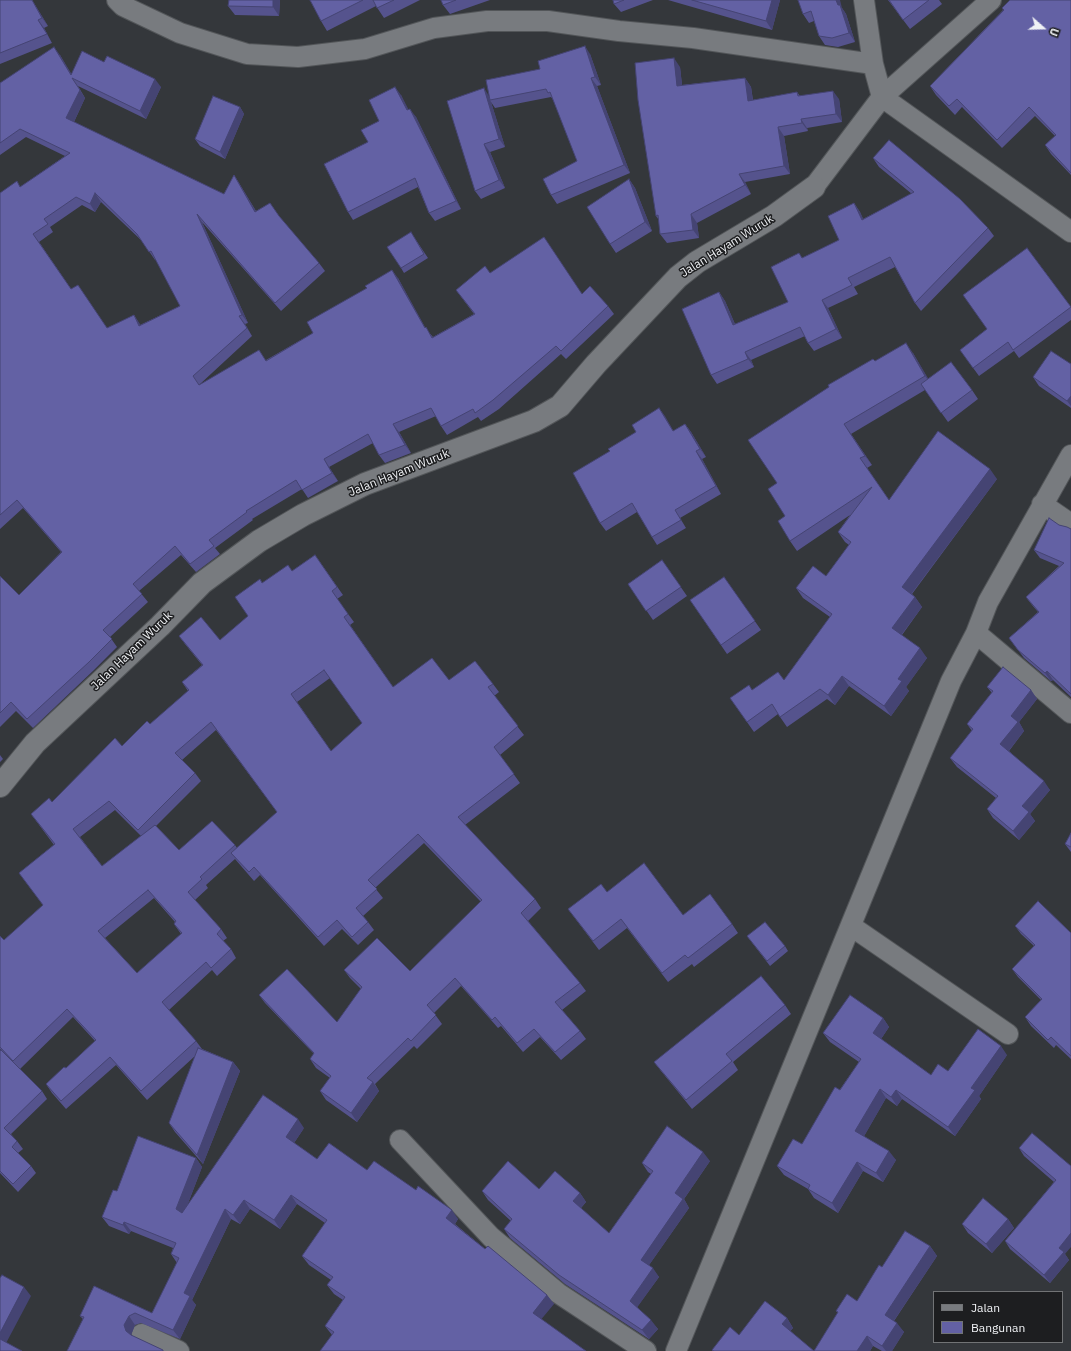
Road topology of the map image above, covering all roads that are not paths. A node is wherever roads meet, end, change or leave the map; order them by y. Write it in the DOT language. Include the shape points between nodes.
graph roads {
  1 [pos="117,0"];
  2 [pos="864,0"];
  3 [pos="991,0"];
  4 [pos="873,64"];
  5 [pos="882,98"];
  6 [pos="814,187"];
  7 [pos="1071,232"];
  8 [pos="1071,455"];
  9 [pos="1042,504"];
  10 [pos="1071,524"];
  11 [pos="976,632"];
  12 [pos="1071,713"];
  13 [pos="0,786"];
  14 [pos="852,926"];
  15 [pos="1008,1034"];
  16 [pos="400,1140"];
  17 [pos="142,1334"];
  18 [pos="179,1351"];
  19 [pos="646,1351"];
  20 [pos="676,1351"];
  1 -- 4 [label="street" via="122,6 180,33 247,54 298,57 365,50 434,28 487,21 548,21 693,38"];
  2 -- 4 [label="street"];
  3 -- 5 [label="street"];
  4 -- 5 [label="street"];
  5 -- 6 [label="street"];
  5 -- 7 [label="street"];
  6 -- 13 [label="street, Jalan Hayam Wuruk" via="774,216 678,276 560,406 534,421 358,488 303,515 259,541 202,583 35,743"];
  8 -- 9 [label="street"];
  9 -- 10 [label="street"];
  9 -- 11 [label="street" via="988,602"];
  11 -- 12 [label="street"];
  11 -- 14 [label="street" via="951,681"];
  14 -- 15 [label="street"];
  14 -- 20 [label="street"];
  16 -- 19 [label="street" via="491,1237 558,1293"];
  17 -- 18 [label="street"];
}
